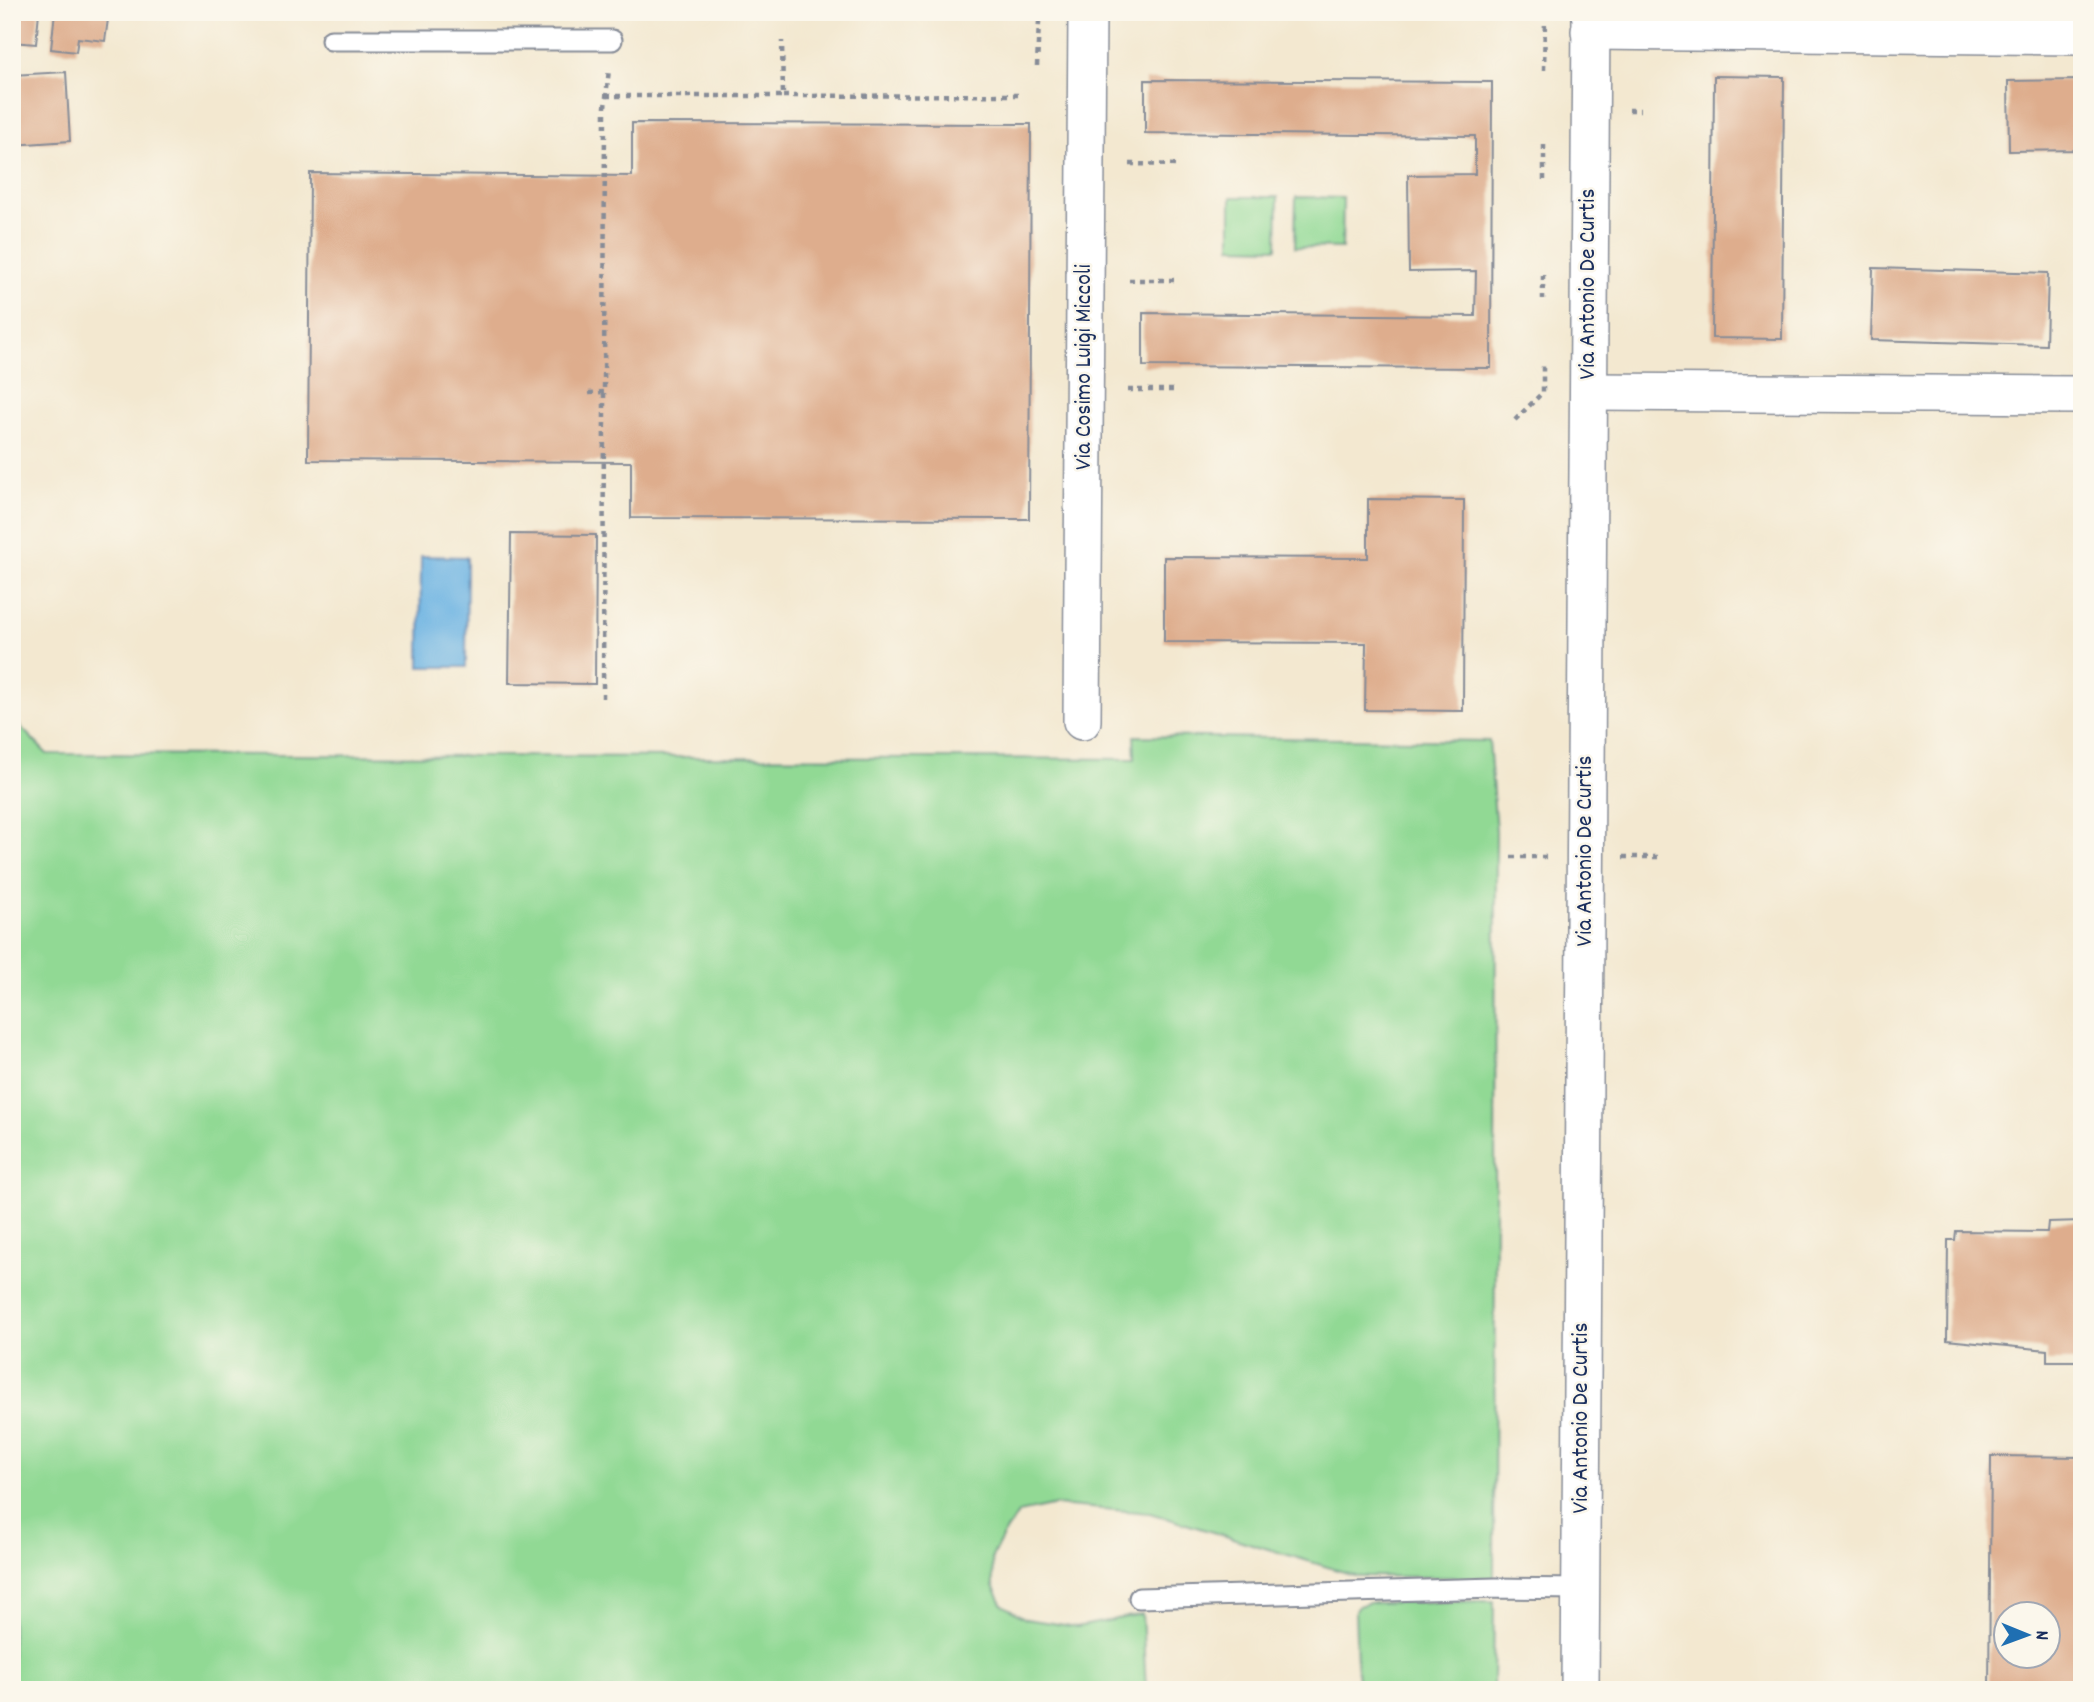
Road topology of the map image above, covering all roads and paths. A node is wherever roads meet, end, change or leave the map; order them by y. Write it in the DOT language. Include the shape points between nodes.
graph roads {
  1 [pos="1087,12"];
  2 [pos="1039,21"];
  3 [pos="1545,21"];
  4 [pos="1590,22"];
  5 [pos="2082,36"];
  6 [pos="331,40"];
  7 [pos="612,40"];
  8 [pos="782,41"];
  9 [pos="1037,66"];
  10 [pos="1544,69"];
  11 [pos="1023,95"];
  12 [pos="606,96"];
  13 [pos="783,96"];
  14 [pos="1544,145"];
  15 [pos="1130,164"];
  16 [pos="1179,165"];
  17 [pos="1544,181"];
  18 [pos="1543,275"];
  19 [pos="1129,280"];
  20 [pos="1178,280"];
  21 [pos="1544,299"];
  22 [pos="1543,365"];
  23 [pos="1128,390"];
  24 [pos="1173,390"];
  25 [pos="1589,391"];
  26 [pos="604,392"];
  27 [pos="589,393"];
  28 [pos="2082,395"];
  29 [pos="1515,420"];
  30 [pos="603,698"];
  31 [pos="1082,721"];
  32 [pos="1581,1589"];
  33 [pos="1139,1598"];
  34 [pos="1580,1690"];
  1 -- 31 [label="street, Via Cosimo Luigi Miccoli"];
  2 -- 9 [label="path"];
  3 -- 10 [label="path"];
  4 -- 5 [label="street"];
  4 -- 25 [label="street, Via Antonio De Curtis"];
  6 -- 7 [label="lane"];
  7 -- 12 [label="path"];
  8 -- 13 [label="path"];
  11 -- 13 [label="path"];
  12 -- 13 [label="path"];
  12 -- 26 [label="path"];
  14 -- 17 [label="path"];
  15 -- 16 [label="path"];
  18 -- 21 [label="path"];
  19 -- 20 [label="path"];
  22 -- 29 [label="path" via="1542,392"];
  23 -- 24 [label="path"];
  25 -- 28 [label="street"];
  25 -- 32 [label="street, Via Antonio De Curtis"];
  26 -- 27 [label="path"];
  26 -- 30 [label="path"];
  32 -- 33 [label="lane" via="1496,1588 1246,1604"];
  32 -- 34 [label="street, Via Antonio De Curtis"];
}
